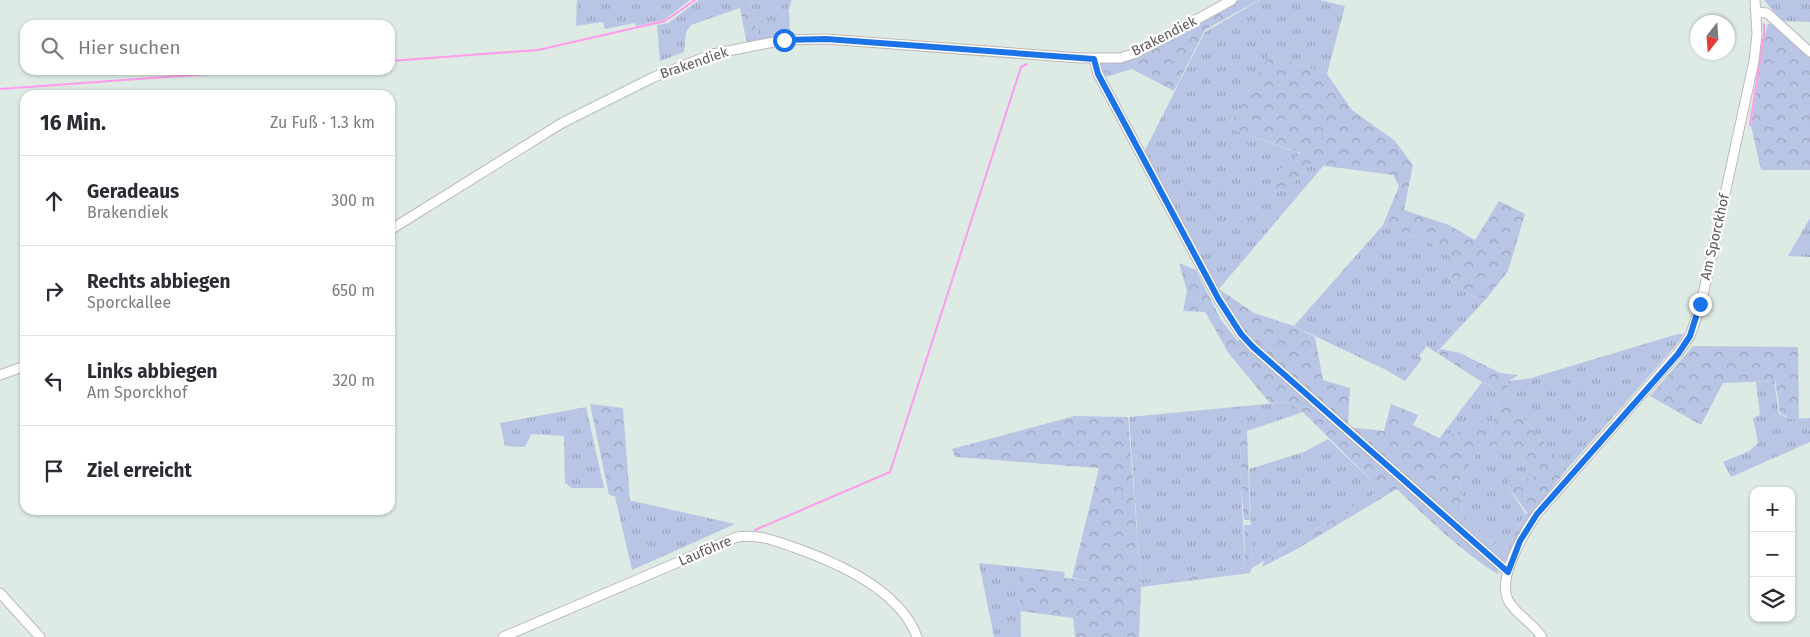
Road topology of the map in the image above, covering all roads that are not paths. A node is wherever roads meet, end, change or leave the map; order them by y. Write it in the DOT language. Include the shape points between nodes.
graph roads {
  1 [pos="1232,0"];
  2 [pos="1756,0"];
  3 [pos="1757,12"];
  4 [pos="1810,52"];
  5 [pos="1094,59"];
  6 [pos="395,227"];
  7 [pos="20,368"];
  8 [pos="0,375"];
  9 [pos="1508,572"];
  10 [pos="0,593"];
  11 [pos="40,637"];
  12 [pos="503,637"];
  13 [pos="917,637"];
  14 [pos="1542,637"];
  1 -- 5 [label="street, Brakendiek" via="1136,53 1120,58"];
  2 -- 3 [label="street, Am Sporckhof"];
  3 -- 4 [label="street" via="1767,13"];
  3 -- 9 [label="street, Am Sporckhof" via="1754,61 1690,336 1678,354 1537,514 1520,541"];
  5 -- 6 [label="street, Brakendiek" via="826,39 784,40 713,54 654,77 562,123"];
  5 -- 9 [label="street" via="1103,82 1219,300 1241,334"];
  7 -- 8 [label="street"];
  9 -- 14 [label="street, Am Sporckhof" via="1504,588 1508,600"];
  10 -- 11 [label="street"];
  12 -- 13 [label="street, Lauföhre" via="737,537 751,535 810,553 850,571 891,601 904,614"];
}
